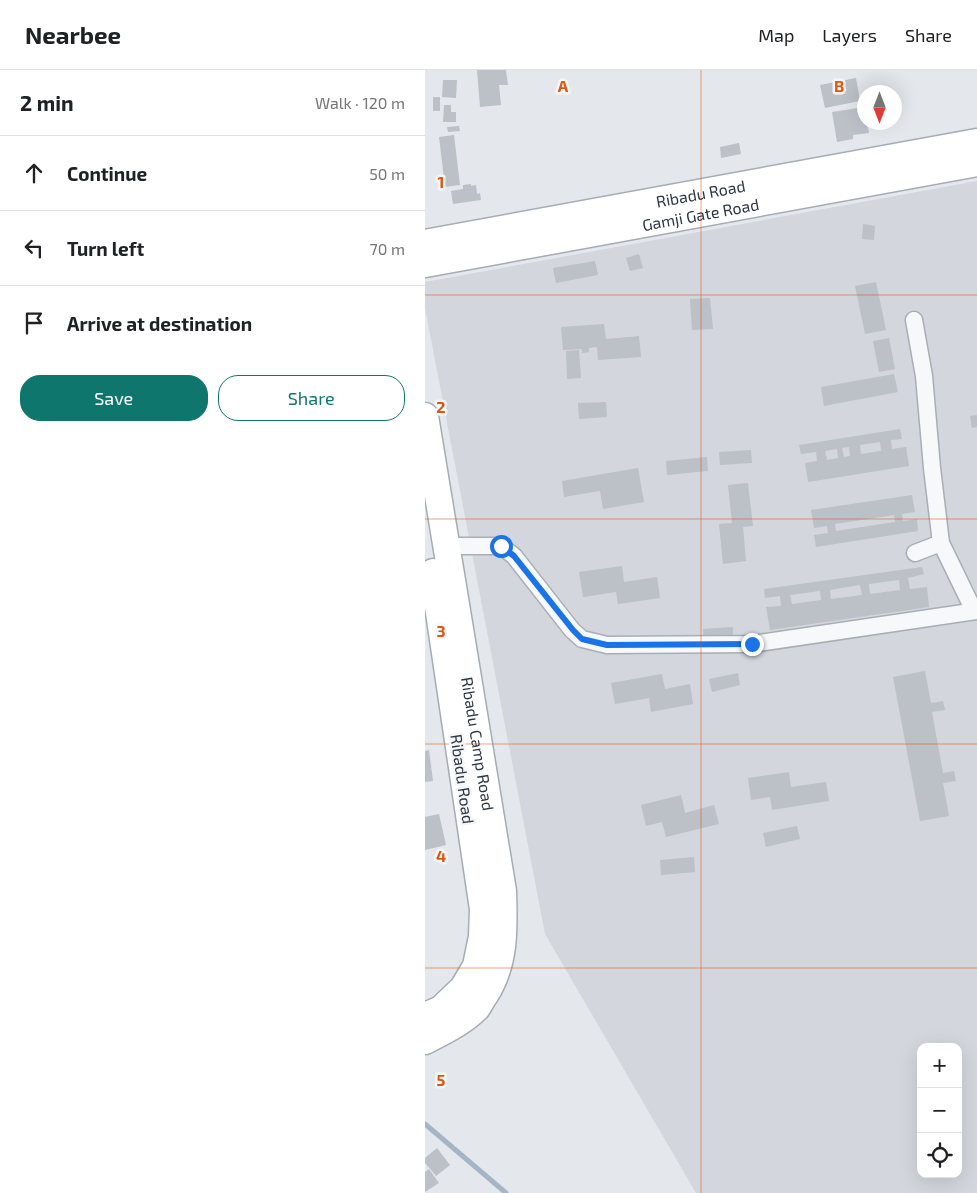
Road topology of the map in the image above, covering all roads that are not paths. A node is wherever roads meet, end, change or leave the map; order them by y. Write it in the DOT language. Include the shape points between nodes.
graph roads {
  1 [pos="977,142"];
  2 [pos="977,163"];
  3 [pos="425,243"];
  4 [pos="425,264"];
  5 [pos="914,320"];
  6 [pos="425,416"];
  7 [pos="425,519"];
  8 [pos="941,543"];
  9 [pos="447,546"];
  10 [pos="915,553"];
  11 [pos="975,611"];
  12 [pos="425,1016"];
  13 [pos="425,1041"];
  1 -- 3 [label="main road, Ribadu Road"];
  2 -- 4 [label="main road, Gamji Gate Road"];
  5 -- 8 [label="street" via="924,376"];
  6 -- 9 [label="main road, Ribadu Camp Road"];
  7 -- 12 [label="main road, Ribadu Road" via="483,909 476,966 463,988 441,1009"];
  8 -- 10 [label="street"];
  8 -- 11 [label="street"];
  9 -- 11 [label="street" via="501,546 514,556 582,639 607,645 752,644"];
  9 -- 13 [label="main road, Ribadu Camp Road" via="503,890 504,921 502,951 493,983 477,1008 451,1028"];
}
